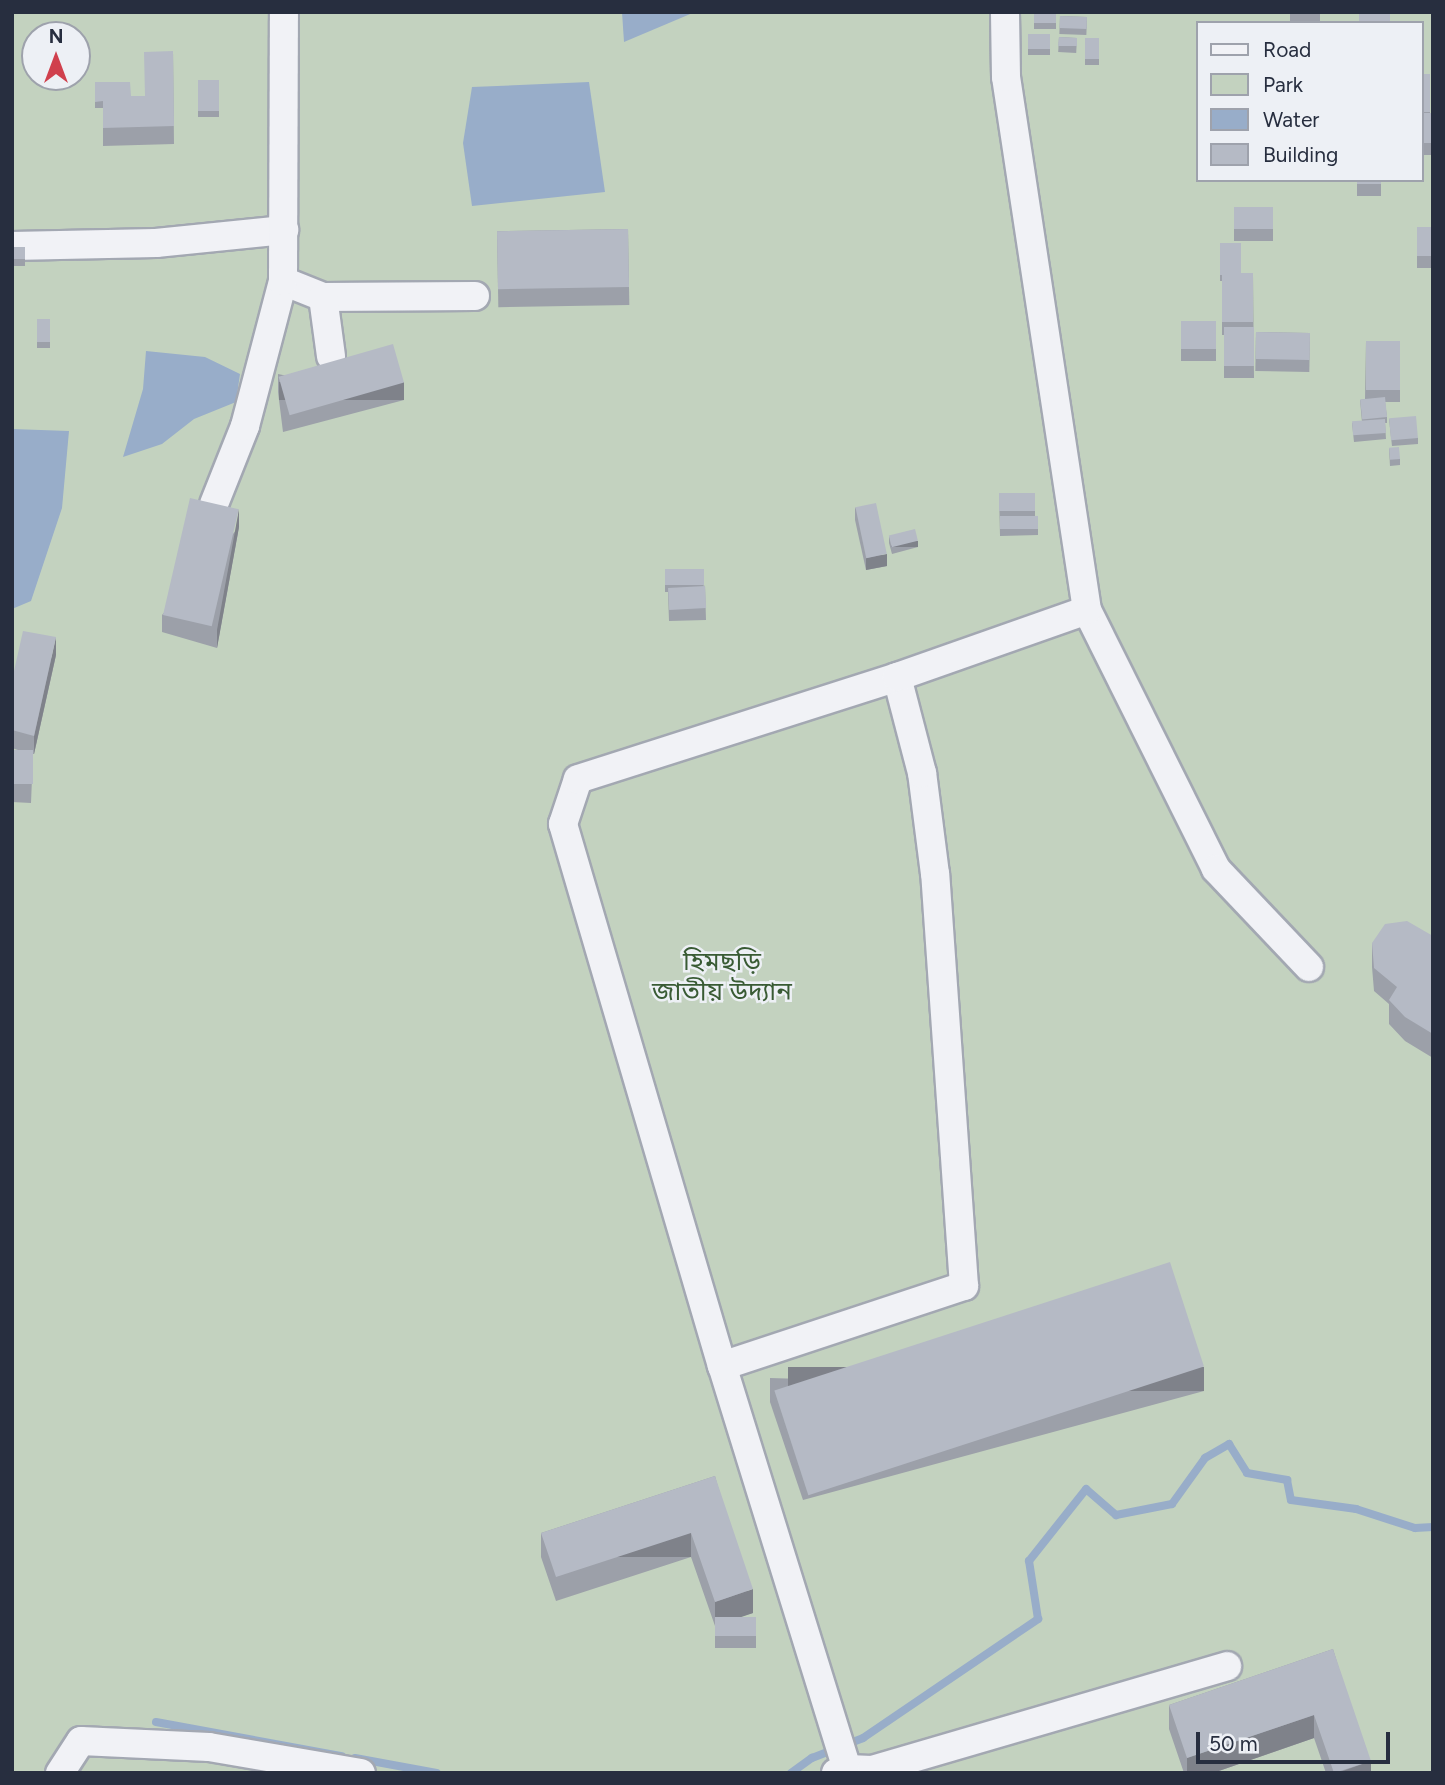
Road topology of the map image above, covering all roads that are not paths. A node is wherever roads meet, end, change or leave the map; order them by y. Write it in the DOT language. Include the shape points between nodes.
graph roads {
  1 [pos="284,12"];
  2 [pos="1005,12"];
  3 [pos="284,230"];
  4 [pos="12,246"];
  5 [pos="283,281"];
  6 [pos="475,296"];
  7 [pos="323,297"];
  8 [pos="331,356"];
  9 [pos="214,504"];
  10 [pos="1087,610"];
  11 [pos="897,677"];
  12 [pos="1309,967"];
  13 [pos="722,1366"];
  14 [pos="1227,1666"];
  15 [pos="841,1771"];
  16 [pos="60,1773"];
  17 [pos="361,1773"];
  1 -- 3 [label="street"];
  2 -- 10 [label="street" via="1006,77"];
  3 -- 4 [label="street" via="156,243"];
  3 -- 5 [label="street"];
  5 -- 7 [label="street"];
  5 -- 9 [label="street" via="244,426"];
  6 -- 7 [label="street"];
  7 -- 8 [label="street"];
  10 -- 11 [label="street"];
  10 -- 12 [label="street" via="1216,869"];
  11 -- 13 [label="street" via="922,774 935,874 964,1286"];
  11 -- 13 [label="street" via="578,779 563,824"];
  13 -- 15 [label="street" via="835,1732"];
  14 -- 15 [label="street" via="872,1770"];
  16 -- 17 [label="street" via="81,1741 209,1747"];
}
